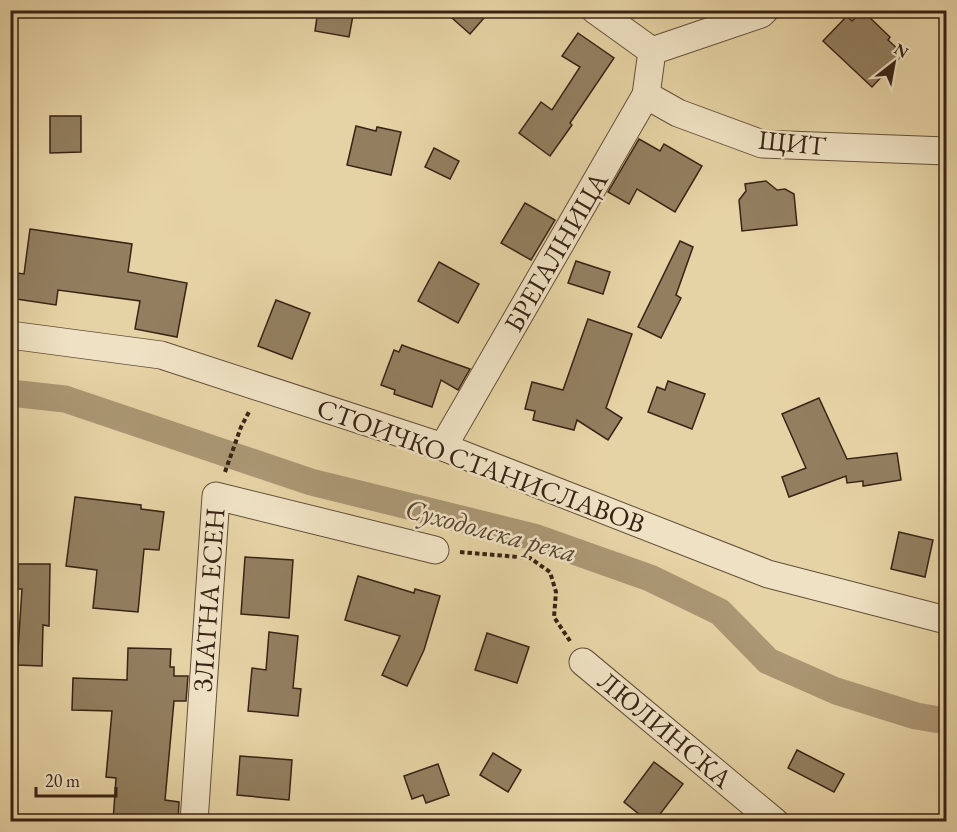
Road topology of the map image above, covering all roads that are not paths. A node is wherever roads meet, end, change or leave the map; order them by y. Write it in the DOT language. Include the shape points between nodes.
graph roads {
  1 [pos="595,10"];
  2 [pos="765,10"];
  3 [pos="652,51"];
  4 [pos="646,95"];
  5 [pos="946,151"];
  6 [pos="10,335"];
  7 [pos="443,447"];
  8 [pos="435,550"];
  9 [pos="946,621"];
  10 [pos="583,662"];
  11 [pos="194,822"];
  12 [pos="775,822"];
  1 -- 3 [label="street"];
  2 -- 3 [label="street"];
  3 -- 4 [label="street, БРЕГАЛНИЦА"];
  4 -- 5 [label="street, ЩИТ" via="678,113 762,144"];
  4 -- 7 [label="street, БРЕГАЛНИЦА"];
  6 -- 7 [label="street, СТОИЧКО СТАНИСЛАВОВ" via="161,355"];
  7 -- 9 [label="street, СТОИЧКО СТАНИСЛАВОВ" via="768,574"];
  8 -- 11 [label="street, ЗЛАТНА ЕСЕН" via="216,496"];
  10 -- 12 [label="street, ЛЮЛИНСКА"];
}
